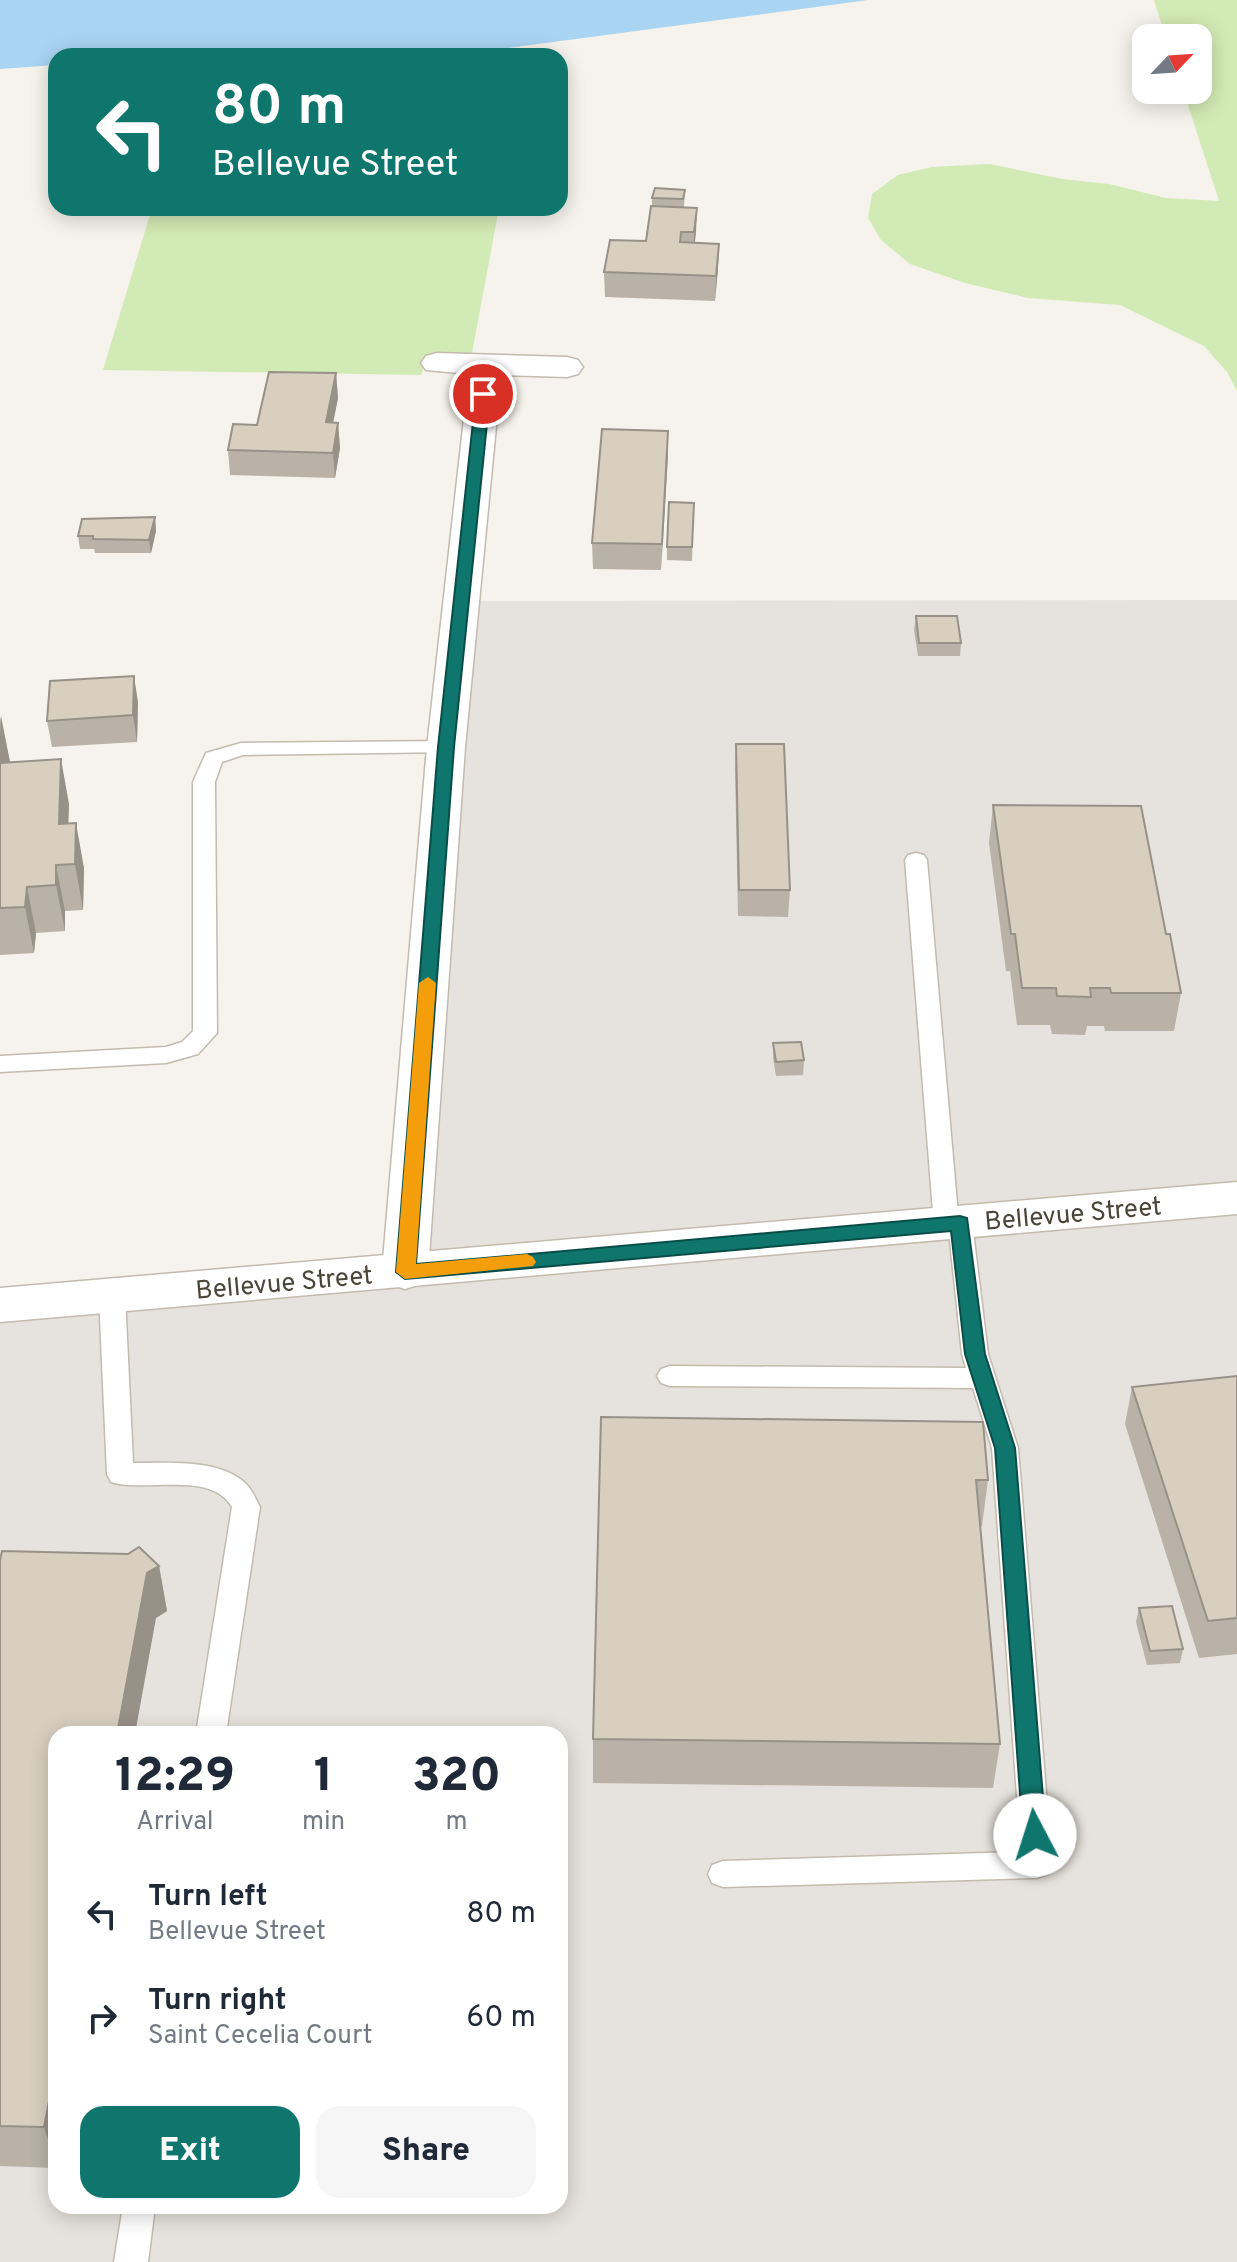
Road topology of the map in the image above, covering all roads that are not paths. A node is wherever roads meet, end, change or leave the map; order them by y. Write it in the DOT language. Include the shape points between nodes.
graph roads {
  1 [pos="437,363"];
  2 [pos="486,365"];
  3 [pos="567,367"];
  4 [pos="446,747"];
  5 [pos="916,860"];
  6 [pos="0,1064"];
  7 [pos="1237,1198"];
  8 [pos="953,1224"];
  9 [pos="405,1272"];
  10 [pos="112,1296"];
  11 [pos="0,1305"];
  12 [pos="670,1376"];
  13 [pos="983,1378"];
  14 [pos="212,1726"];
  15 [pos="723,1874"];
  16 [pos="138,2214"];
  17 [pos="131,2262"];
  1 -- 2 [label="street"];
  2 -- 3 [label="street"];
  2 -- 4 [label="street"];
  4 -- 6 [label="lane" via="241,749 213,758 204,782 205,1033 190,1048 166,1055"];
  4 -- 9 [label="street"];
  5 -- 8 [label="lane"];
  7 -- 8 [label="street, Bellevue Street"];
  8 -- 9 [label="street, Bellevue Street"];
  8 -- 13 [label="lane"];
  9 -- 10 [label="street, Bellevue Street"];
  10 -- 11 [label="street, Bellevue Street"];
  10 -- 14 [label="lane" via="120,1474 203,1477 237,1491 246,1507"];
  12 -- 13 [label="lane"];
  13 -- 15 [label="lane" via="1005,1448 1037,1865"];
  16 -- 17 [label="lane"];
}
